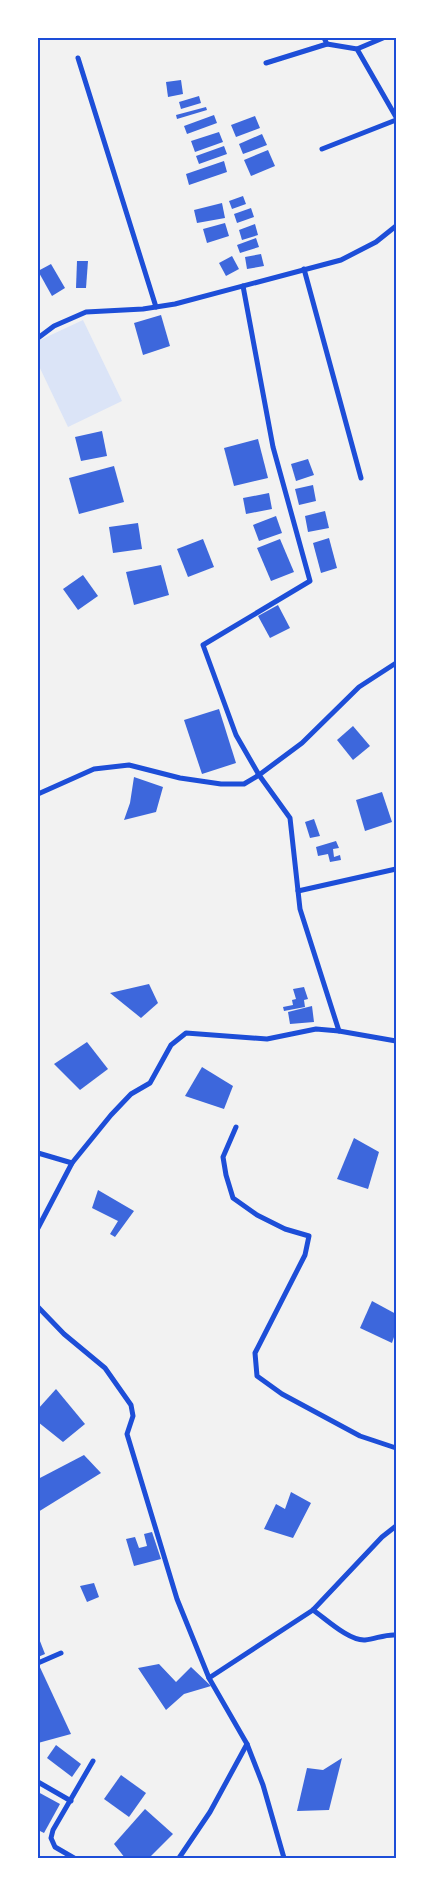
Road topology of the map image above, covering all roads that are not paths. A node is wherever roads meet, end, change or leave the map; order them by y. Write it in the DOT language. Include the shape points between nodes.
graph roads {
  1 [pos="324,38"];
  2 [pos="383,38"];
  3 [pos="327,44"];
  4 [pos="357,49"];
  5 [pos="78,58"];
  6 [pos="266,63"];
  7 [pos="396,118"];
  8 [pos="322,149"];
  9 [pos="396,226"];
  10 [pos="304,270"];
  11 [pos="242,286"];
  12 [pos="156,307"];
  13 [pos="38,338"];
  14 [pos="361,478"];
  15 [pos="396,663"];
  16 [pos="259,775"];
  17 [pos="38,794"];
  18 [pos="396,868"];
  19 [pos="298,891"];
  20 [pos="339,1031"];
  21 [pos="396,1041"];
  22 [pos="236,1127"];
  23 [pos="38,1153"];
  24 [pos="72,1162"];
  25 [pos="38,1228"];
  26 [pos="38,1308"];
  27 [pos="396,1448"];
  28 [pos="396,1526"];
  29 [pos="313,1610"];
  30 [pos="396,1635"];
  31 [pos="61,1653"];
  32 [pos="38,1663"];
  33 [pos="208,1678"];
  34 [pos="247,1744"];
  35 [pos="93,1761"];
  36 [pos="38,1782"];
  37 [pos="71,1801"];
  38 [pos="74,1858"];
  39 [pos="179,1858"];
  40 [pos="284,1858"];
  1 -- 3 [label="street"];
  2 -- 4 [label="street"];
  3 -- 4 [label="street"];
  3 -- 6 [label="street"];
  4 -- 7 [label="street"];
  5 -- 12 [label="street"];
  7 -- 8 [label="street"];
  9 -- 10 [label="street" via="376,242 341,260"];
  10 -- 11 [label="street"];
  10 -- 14 [label="street"];
  11 -- 12 [label="street"];
  11 -- 16 [label="street" via="273,448 310,581 203,645 236,735"];
  12 -- 13 [label="street" via="86,312 54,326"];
  15 -- 16 [label="street" via="359,687 302,743"];
  16 -- 17 [label="street" via="244,784 221,784 129,765 94,769"];
  16 -- 19 [label="street" via="290,818"];
  18 -- 19 [label="street"];
  19 -- 20 [label="street" via="300,909"];
  20 -- 21 [label="street"];
  20 -- 24 [label="street" via="316,1029 266,1039 186,1033 171,1045 150,1083 131,1094"];
  22 -- 27 [label="street" via="223,1157 233,1198 285,1229 309,1236 305,1255 255,1352 257,1376 282,1394 360,1436"];
  23 -- 24 [label="street"];
  24 -- 25 [label="street"];
  26 -- 33 [label="street" via="105,1368 131,1405 133,1416 127,1434 177,1599"];
  28 -- 29 [label="street"];
  29 -- 30 [label="street" via="349,1636 363,1641"];
  29 -- 33 [label="street"];
  31 -- 32 [label="street"];
  33 -- 34 [label="street"];
  34 -- 39 [label="street" via="210,1812"];
  34 -- 40 [label="street" via="263,1785"];
  35 -- 37 [label="street"];
  36 -- 37 [label="street"];
  37 -- 38 [label="street" via="51,1838 55,1847"];
}
